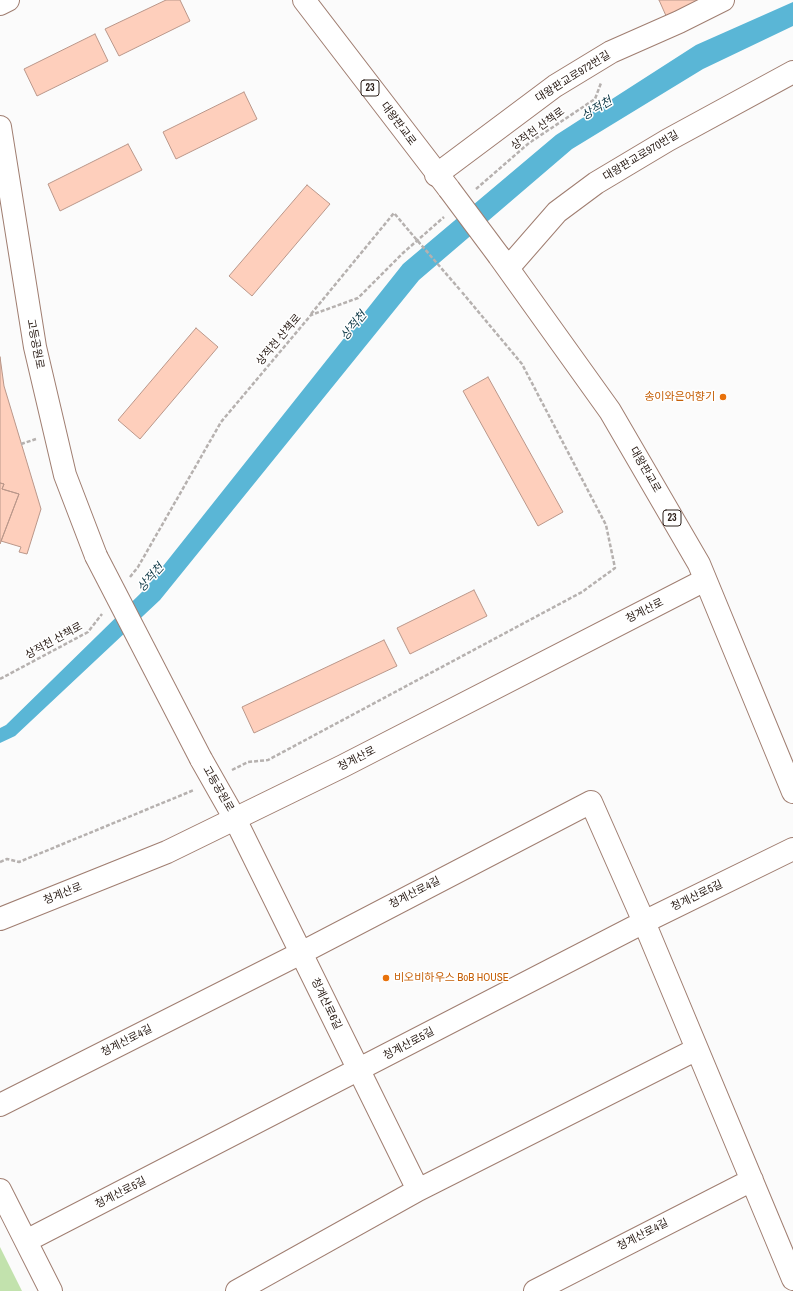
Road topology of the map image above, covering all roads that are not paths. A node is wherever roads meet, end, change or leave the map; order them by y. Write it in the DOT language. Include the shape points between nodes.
graph roads {
  1 [pos="8,0"];
  2 [pos="304,0"];
  3 [pos="723,0"];
  4 [pos="0,4"];
  5 [pos="793,72"];
  6 [pos="0,127"];
  7 [pos="443,182"];
  8 [pos="504,262"];
  9 [pos="705,580"];
  10 [pos="793,791"];
  11 [pos="235,819"];
  12 [pos="793,849"];
  13 [pos="0,919"];
  14 [pos="644,922"];
  15 [pos="301,953"];
  16 [pos="697,1049"];
  17 [pos="359,1071"];
  18 [pos="0,1105"];
  19 [pos="752,1180"];
  20 [pos="0,1190"];
  21 [pos="418,1190"];
  22 [pos="26,1241"];
  23 [pos="793,1279"];
  24 [pos="51,1291"];
  25 [pos="237,1291"];
  26 [pos="535,1291"];
  1 -- 4 [label="street"];
  2 -- 7 [label="street, 대왕판교로 / 23"];
  3 -- 7 [label="street, 대왕판교로972번길" via="611,52 555,86"];
  5 -- 8 [label="street, 대왕판교로970번길" via="668,140 596,183 558,212"];
  6 -- 11 [label="street, 고등공원로, bridge" via="35,347 65,475 96,556 212,780"];
  7 -- 8 [label="street, 23, bridge"];
  8 -- 9 [label="street, 대왕판교로 / 23" via="610,411 699,564"];
  9 -- 10 [label="street, 대왕판교로 / 23"];
  9 -- 11 [label="street, 청계산로"];
  11 -- 13 [label="street, 청계산로" via="168,852"];
  11 -- 15 [label="street, 청계산로6길"];
  12 -- 14 [label="street, 청계산로5길"];
  14 -- 15 [label="street, 청계산로4길" via="591,802"];
  14 -- 16 [label="street, 청계산로4길"];
  14 -- 17 [label="street, 청계산로5길"];
  15 -- 17 [label="street, 청계산로6길"];
  15 -- 18 [label="street, 청계산로4길"];
  16 -- 19 [label="street, 청계산로4길"];
  16 -- 21 [label="street"];
  17 -- 21 [label="street, 청계산로6길"];
  17 -- 22 [label="street, 청계산로5길"];
  19 -- 23 [label="street, 청계산로4길"];
  19 -- 26 [label="street, 청계산로4길"];
  20 -- 22 [label="street"];
  21 -- 25 [label="street"];
  22 -- 24 [label="street"];
}
